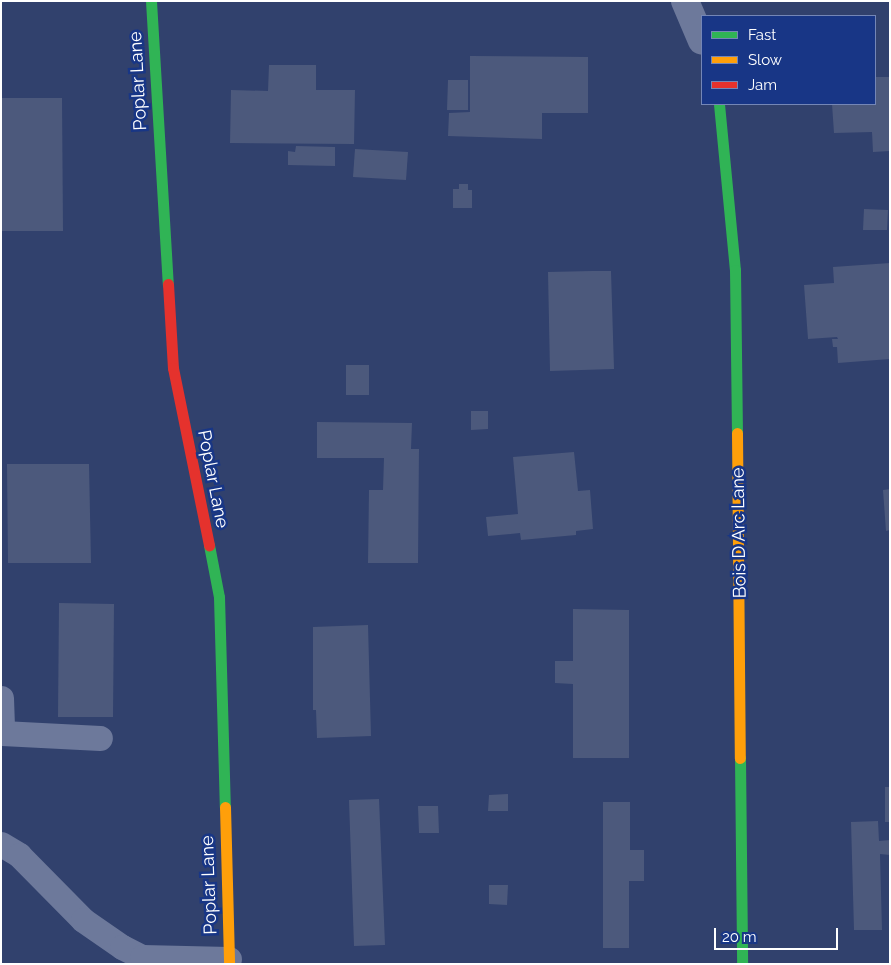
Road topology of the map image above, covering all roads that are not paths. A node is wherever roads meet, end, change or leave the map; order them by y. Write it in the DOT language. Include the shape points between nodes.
graph roads {
  1 [pos="151,1"];
  2 [pos="685,1"];
  3 [pos="701,39"];
  4 [pos="719,105"];
  5 [pos="1,698"];
  6 [pos="100,738"];
  7 [pos="1,844"];
  8 [pos="229,961"];
  9 [pos="742,964"];
  1 -- 8 [label="street, Poplar Lane" via="173,368 219,597"];
  2 -- 3 [label="street"];
  4 -- 9 [label="street, Bois D Arc Lane" via="735,270"];
  5 -- 6 [label="lane" via="2,733"];
  7 -- 8 [label="lane" via="19,855 83,920 122,947 142,957"];
}
